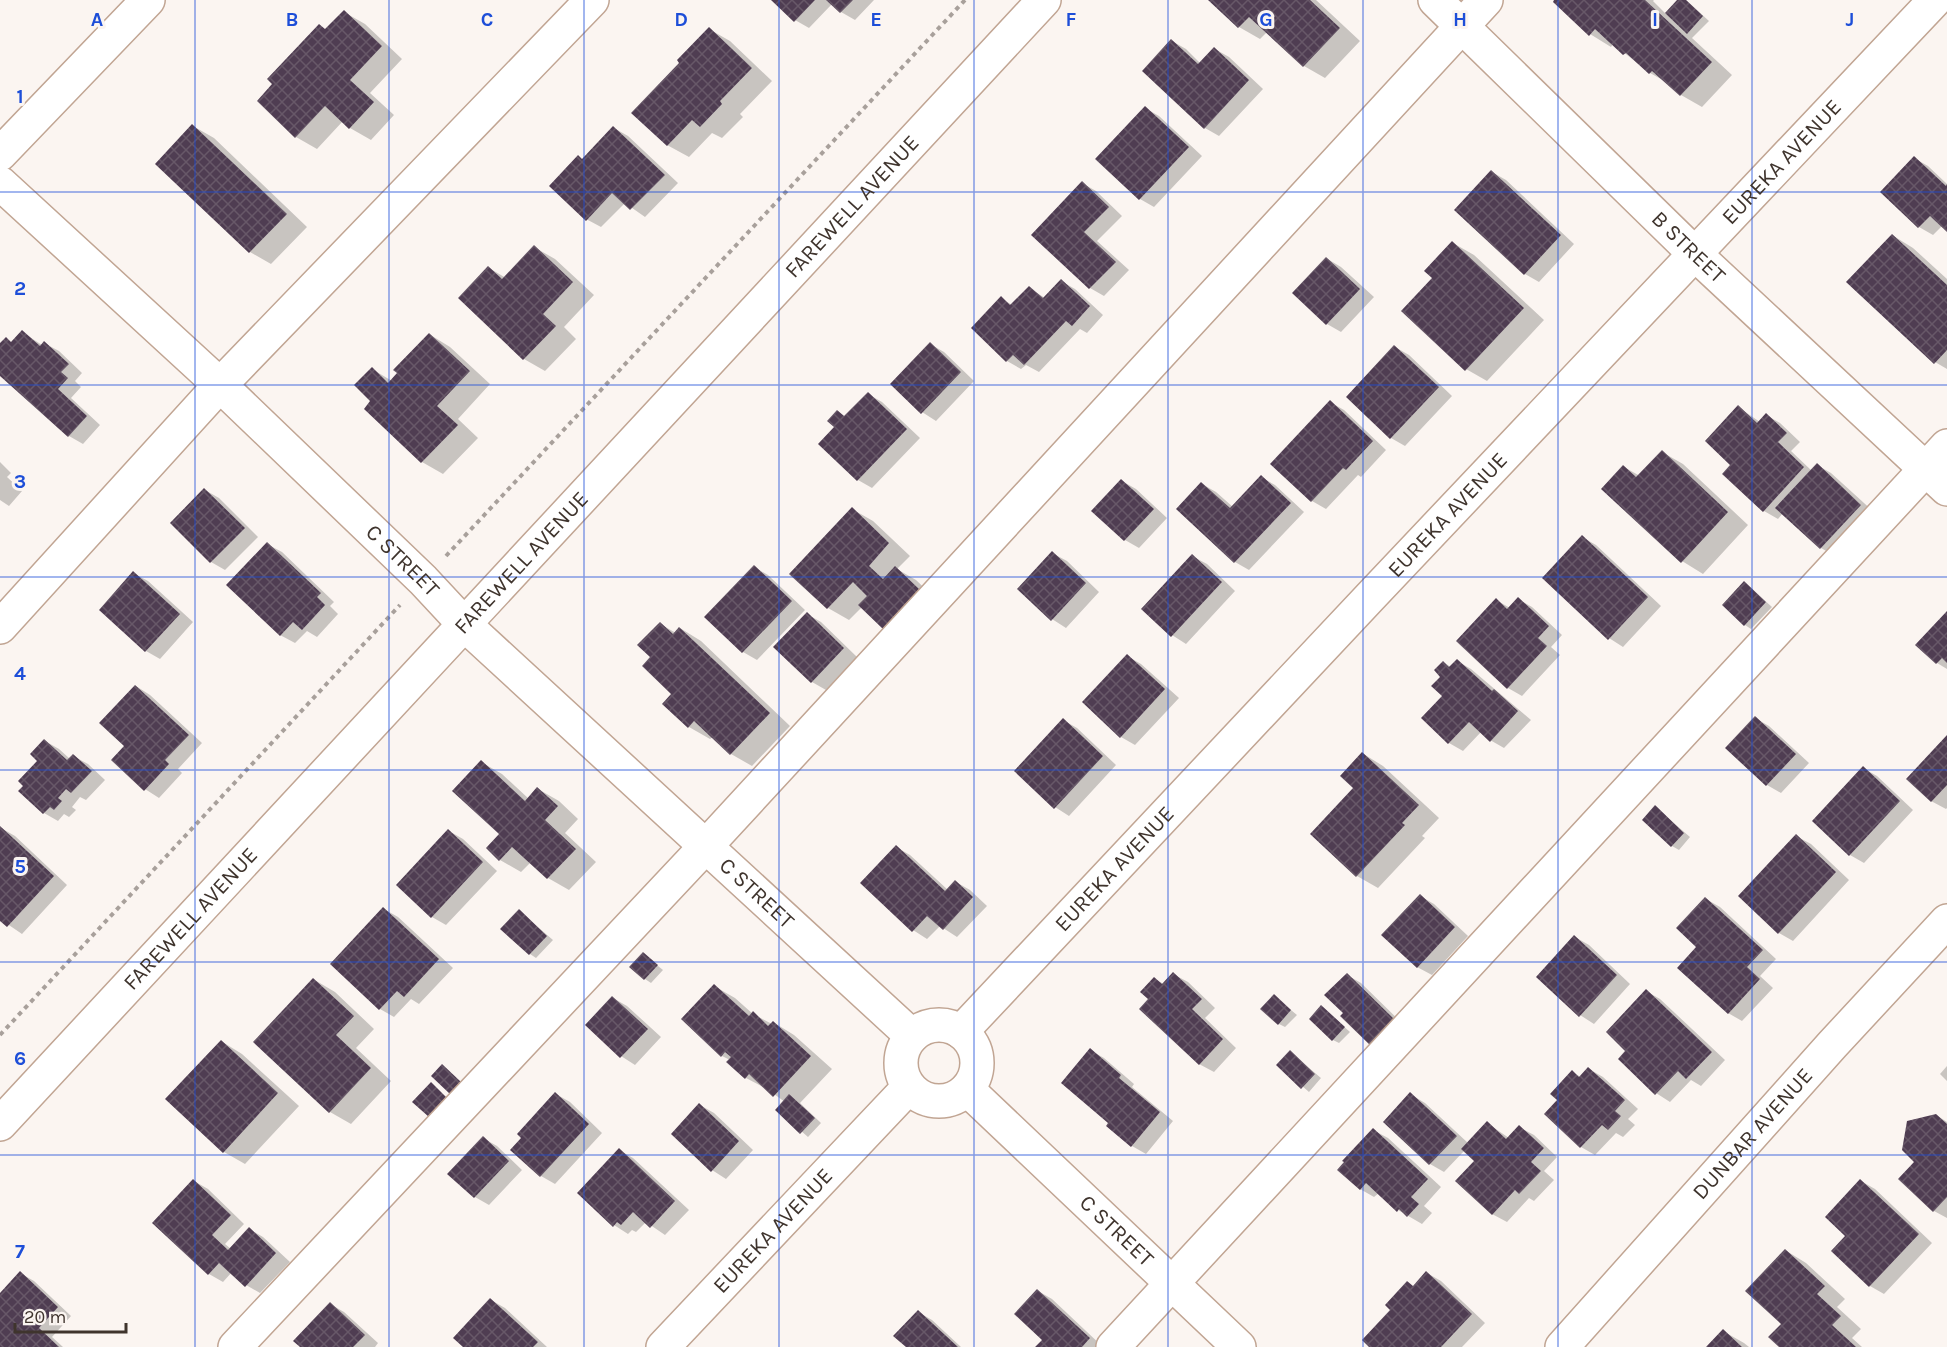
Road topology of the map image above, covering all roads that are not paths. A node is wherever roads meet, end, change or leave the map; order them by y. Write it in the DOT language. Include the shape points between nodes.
graph roads {
  1 [pos="148,0"];
  2 [pos="592,0"];
  3 [pos="1044,0"];
  4 [pos="1435,0"];
  5 [pos="1486,0"];
  6 [pos="1935,0"];
  7 [pos="1462,26"];
  8 [pos="0,154"];
  9 [pos="0,183"];
  10 [pos="1696,255"];
  11 [pos="220,385"];
  12 [pos="1947,446"];
  13 [pos="1936,479"];
  14 [pos="464,624"];
  15 [pos="0,627"];
  16 [pos="706,846"];
  17 [pos="1947,921"];
  18 [pos="961,1032"];
  19 [pos="912,1036"];
  20 [pos="909,1087"];
  21 [pos="967,1089"];
  22 [pos="0,1124"];
  23 [pos="1172,1284"];
  24 [pos="235,1347"];
  25 [pos="663,1347"];
  26 [pos="1113,1347"];
  27 [pos="1239,1347"];
  28 [pos="1562,1347"];
  1 -- 8 [label="street"];
  2 -- 11 [label="street"];
  3 -- 14 [label="street, FAREWELL AVENUE"];
  4 -- 7 [label="street, B STREET"];
  5 -- 7 [label="street"];
  6 -- 10 [label="street, EUREKA AVENUE"];
  7 -- 10 [label="street, B STREET"];
  7 -- 16 [label="street"];
  9 -- 11 [label="street, C STREET"];
  10 -- 13 [label="street, B STREET"];
  10 -- 18 [label="street, EUREKA AVENUE"];
  11 -- 14 [label="street, C STREET"];
  11 -- 15 [label="street"];
  12 -- 13 [label="street"];
  13 -- 23 [label="street"];
  14 -- 16 [label="street, C STREET"];
  14 -- 22 [label="street, FAREWELL AVENUE"];
  16 -- 19 [label="street, C STREET"];
  16 -- 24 [label="street"];
  17 -- 28 [label="street, DUNBAR AVENUE"];
  18 -- 19 [label="street" via="942,1025 921,1029"];
  18 -- 21 [label="street" via="975,1053 974,1078"];
  19 -- 20 [label="street" via="901,1055 903,1077"];
  20 -- 21 [label="street" via="919,1096 944,1101"];
  20 -- 25 [label="street, EUREKA AVENUE"];
  21 -- 23 [label="street, C STREET"];
  23 -- 26 [label="street"];
  23 -- 27 [label="street, C STREET"];
}
